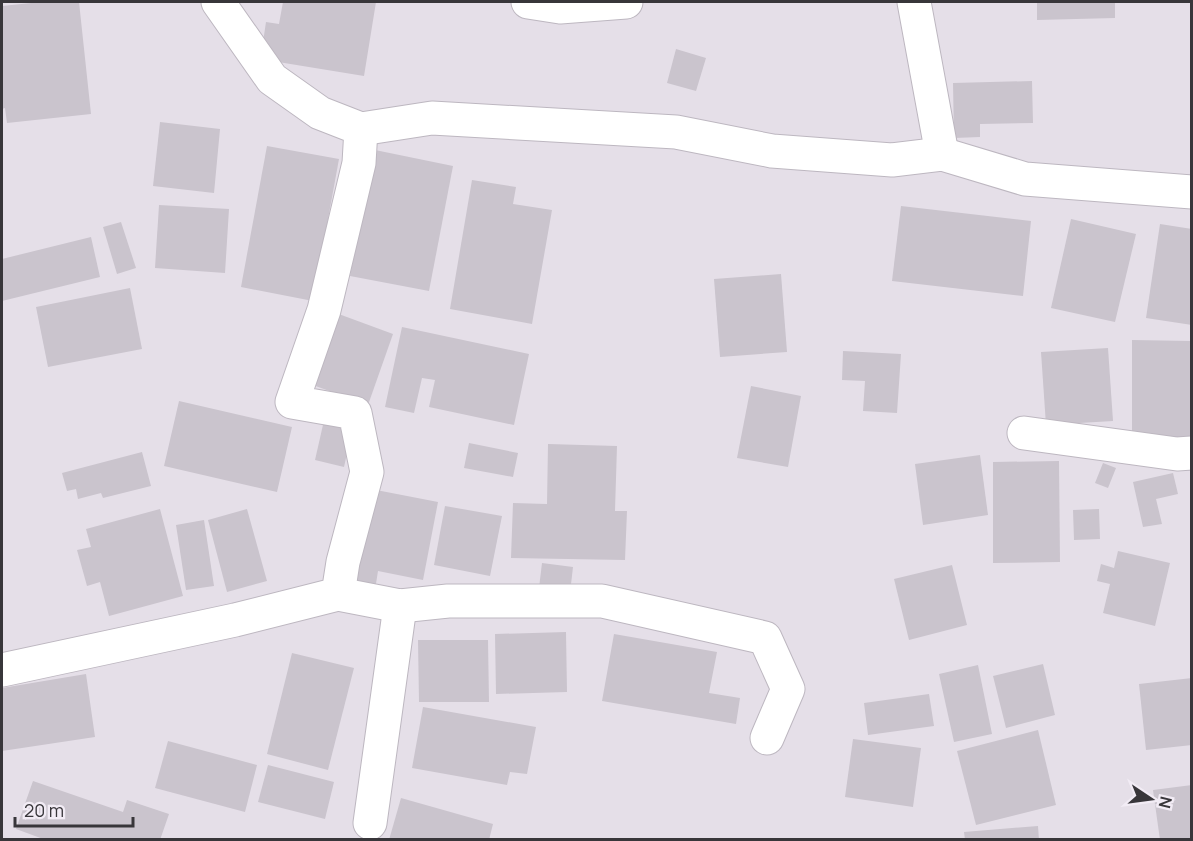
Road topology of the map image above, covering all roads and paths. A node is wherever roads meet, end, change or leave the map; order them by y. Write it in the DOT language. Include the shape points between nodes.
graph roads {
  1 [pos="218,2"];
  2 [pos="528,2"];
  3 [pos="626,2"];
  4 [pos="914,2"];
  5 [pos="361,129"];
  6 [pos="942,154"];
  7 [pos="1191,192"];
  8 [pos="1024,433"];
  9 [pos="1191,453"];
  10 [pos="338,594"];
  11 [pos="400,606"];
  12 [pos="2,670"];
  13 [pos="767,738"];
  14 [pos="370,823"];
  1 -- 5 [label="street" via="272,79 320,113"];
  2 -- 3 [label="street" via="560,7"];
  4 -- 6 [label="street"];
  5 -- 6 [label="street" via="432,118 676,132 772,151 891,160"];
  5 -- 10 [label="street" via="359,163 324,310 292,402 355,413 367,472"];
  6 -- 7 [label="street" via="1025,179"];
  8 -- 9 [label="street"];
  10 -- 11 [label="street"];
  10 -- 12 [label="street"];
  11 -- 13 [label="street" via="448,601 602,601 765,638 788,689"];
  11 -- 14 [label="street"];
}
